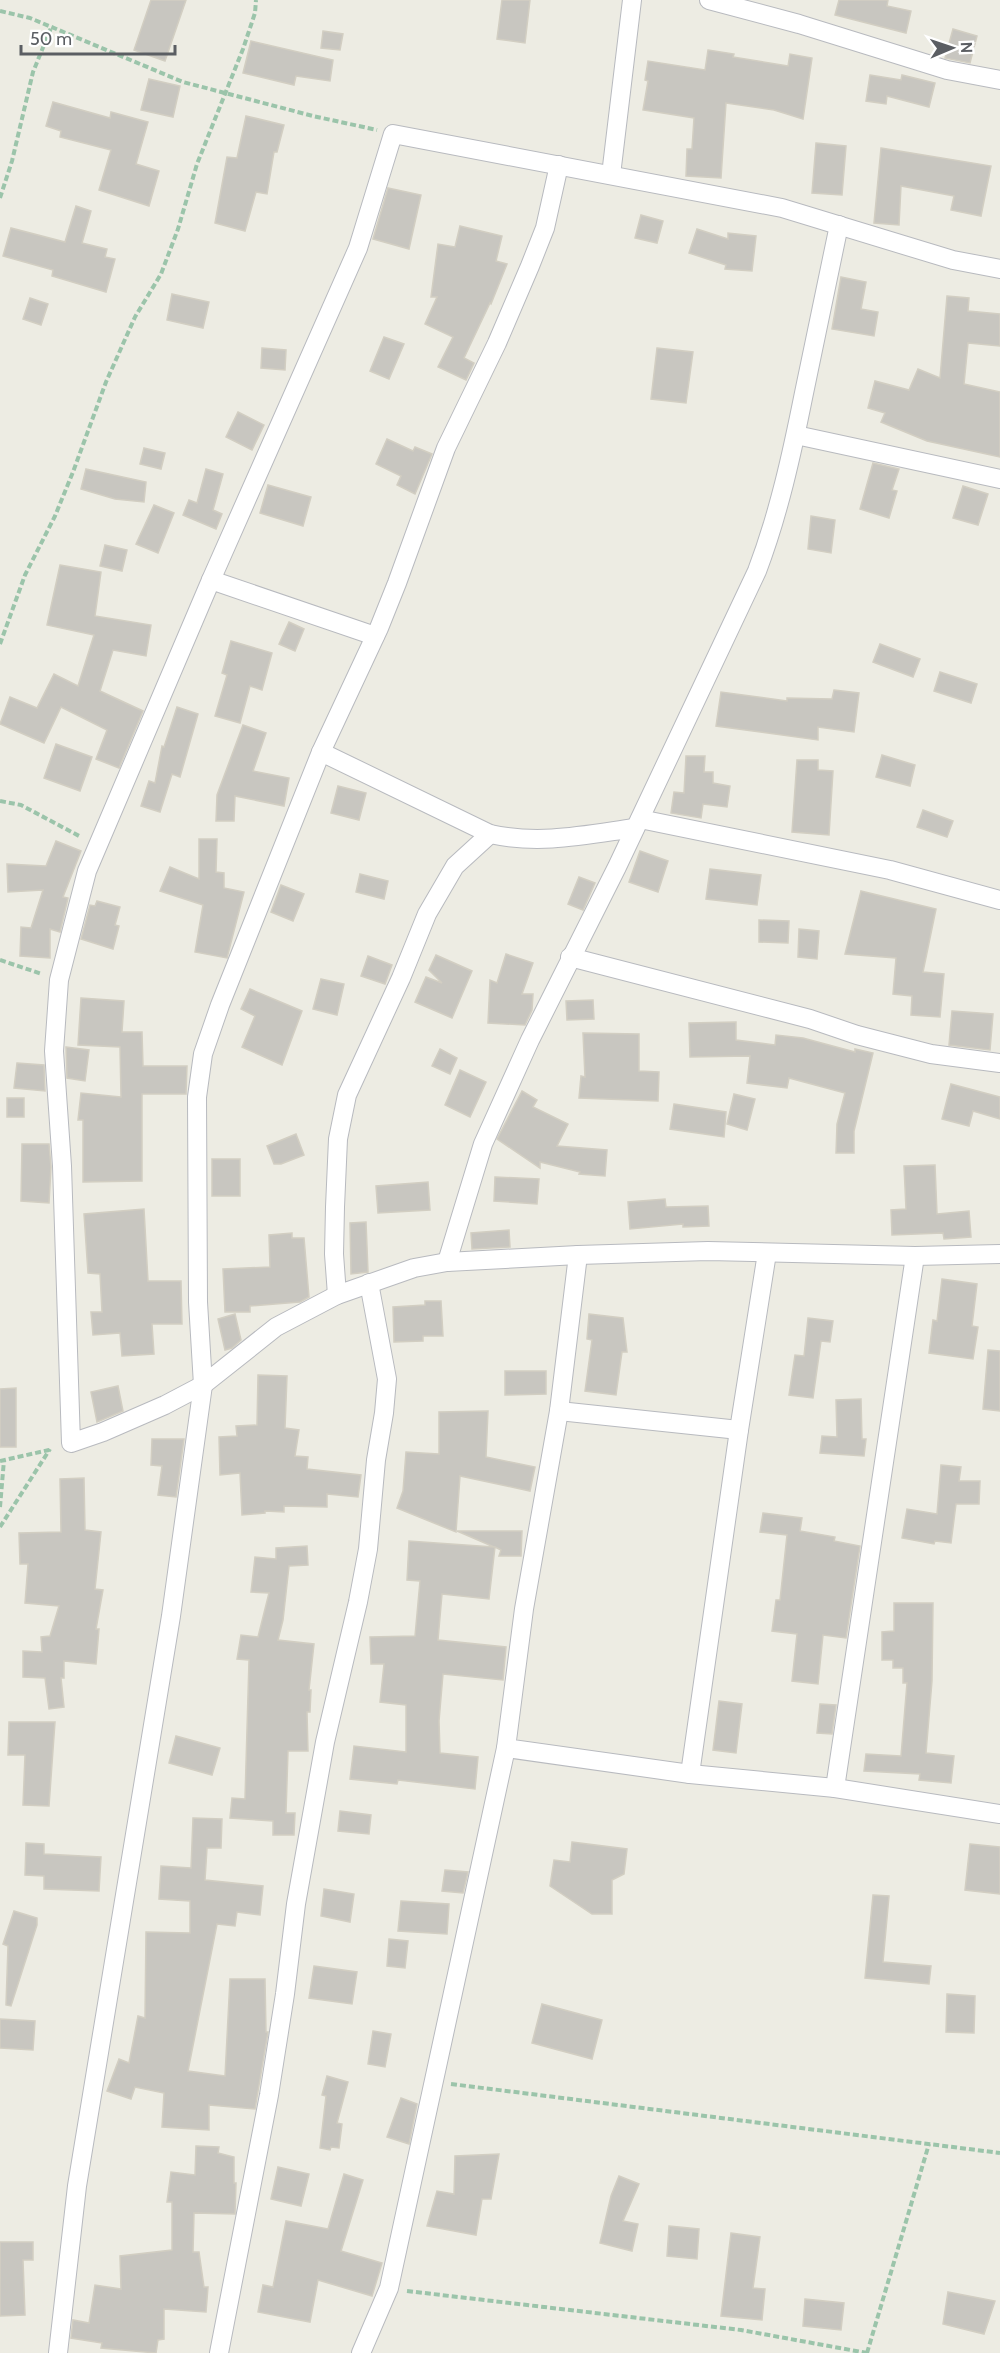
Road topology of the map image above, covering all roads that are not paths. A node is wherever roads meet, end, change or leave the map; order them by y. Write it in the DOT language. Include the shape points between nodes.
graph roads {
  1 [pos="632,0"];
  2 [pos="709,0"];
  3 [pos="1000,80"];
  4 [pos="559,165"];
  5 [pos="611,175"];
  6 [pos="839,225"];
  7 [pos="1000,269"];
  8 [pos="795,435"];
  9 [pos="1000,479"];
  10 [pos="211,580"];
  11 [pos="375,636"];
  12 [pos="321,752"];
  13 [pos="638,824"];
  14 [pos="490,834"];
  15 [pos="1000,900"];
  16 [pos="570,957"];
  17 [pos="1000,1063"];
  18 [pos="767,1253"];
  19 [pos="1000,1254"];
  20 [pos="578,1255"];
  21 [pos="915,1257"];
  22 [pos="447,1262"];
  23 [pos="369,1283"];
  24 [pos="338,1295"];
  25 [pos="203,1384"];
  26 [pos="559,1411"];
  27 [pos="739,1430"];
  28 [pos="506,1748"];
  29 [pos="690,1774"];
  30 [pos="835,1788"];
  31 [pos="1000,1814"];
  32 [pos="58,2353"];
  33 [pos="219,2353"];
  34 [pos="361,2353"];
  1 -- 5 [label="street"];
  2 -- 3 [label="street" via="947,70"];
  4 -- 5 [label="street"];
  4 -- 10 [label="street" via="393,134 358,248"];
  4 -- 11 [label="street" via="541,237 497,343 446,448"];
  5 -- 6 [label="street" via="782,208"];
  6 -- 7 [label="street" via="953,260"];
  6 -- 8 [label="street"];
  8 -- 9 [label="street"];
  8 -- 13 [label="street" via="779,508 757,571"];
  10 -- 11 [label="street"];
  10 -- 25 [label="street" via="87,871 59,980 54,1051 62,1166 71,1443 165,1405"];
  11 -- 12 [label="street"];
  12 -- 14 [label="street"];
  12 -- 25 [label="street" via="203,1054 197,1097 198,1302"];
  13 -- 14 [label="street" via="547,840"];
  13 -- 15 [label="street" via="890,870"];
  13 -- 16 [label="street"];
  14 -- 24 [label="street" via="455,866 427,914 346,1095 338,1139 335,1207"];
  16 -- 17 [label="street" via="931,1054"];
  16 -- 22 [label="street" via="483,1144"];
  18 -- 20 [label="street"];
  18 -- 21 [label="street"];
  18 -- 27 [label="street"];
  19 -- 21 [label="street"];
  20 -- 22 [label="street"];
  20 -- 26 [label="street"];
  21 -- 30 [label="street"];
  22 -- 23 [label="street"];
  23 -- 24 [label="street"];
  23 -- 33 [label="street" via="387,1379 368,1549 325,1742 296,1904 269,2095"];
  24 -- 25 [label="street" via="276,1327"];
  25 -- 32 [label="street" via="169,1627 76,2186"];
  26 -- 27 [label="street"];
  26 -- 28 [label="street" via="524,1609"];
  27 -- 29 [label="street"];
  28 -- 29 [label="street"];
  28 -- 34 [label="street" via="389,2288"];
  29 -- 30 [label="street"];
  30 -- 31 [label="street"];
}
